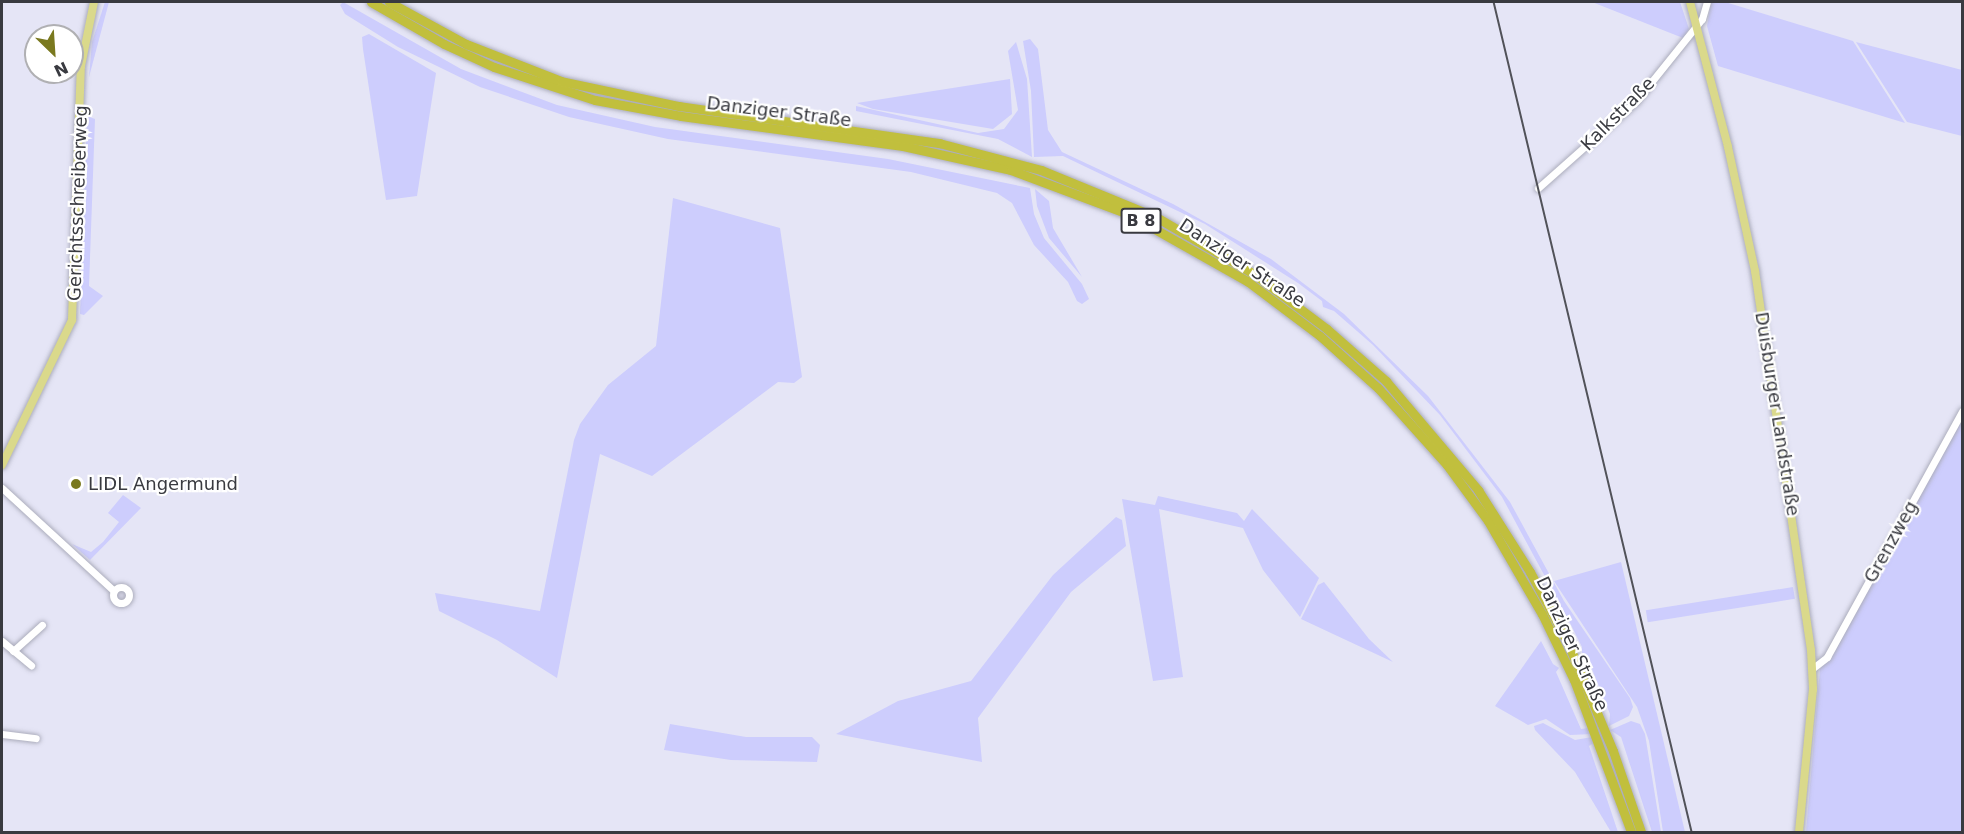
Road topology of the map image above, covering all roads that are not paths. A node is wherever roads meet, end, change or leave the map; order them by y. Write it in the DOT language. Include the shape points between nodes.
graph roads {
  1 [pos="94,2"];
  2 [pos="99,2"];
  3 [pos="371,2"];
  4 [pos="389,2"];
  5 [pos="1690,2"];
  6 [pos="1707,2"];
  7 [pos="1697,26"];
  8 [pos="82,86"];
  9 [pos="1538,188"];
  10 [pos="1962,411"];
  11 [pos="2,465"];
  12 [pos="2,488"];
  13 [pos="114,591"];
  14 [pos="42,625"];
  15 [pos="2,641"];
  16 [pos="13,651"];
  17 [pos="31,665"];
  18 [pos="1813,668"];
  19 [pos="2,734"];
  20 [pos="36,738"];
  21 [pos="1631,832"];
  22 [pos="1641,832"];
  23 [pos="1799,832"];
  1 -- 8 [label="main road, Gerichtsschreiberweg" via="83,48"];
  2 -- 8 [label="main road, Gerichtsschreiberweg" via="86,48"];
  3 -- 21 [label="highway, Danziger Straße / B 8" via="465,54 567,92 681,116 903,146 1011,170 1136,218 1247,281 1320,336 1378,388 1447,465 1488,521 1566,663 1604,753"];
  4 -- 22 [label="highway, Danziger Straße / B 8" via="466,44 561,81 679,106 905,136 1041,170 1156,217 1254,274 1327,328 1386,381 1478,490 1530,572 1567,641 1613,751"];
  5 -- 7 [label="main road, Duisburger Landstraße"];
  6 -- 7 [label="street, Kalkstraße"];
  7 -- 9 [label="street, Kalkstraße" via="1623,114"];
  7 -- 18 [label="main road, Duisburger Landstraße" via="1755,271"];
  8 -- 11 [label="main road, Gerichtsschreiberweg" via="72,320"];
  10 -- 18 [label="street, Grenzweg" via="1827,657"];
  12 -- 13 [label="street"];
  14 -- 16 [label="street"];
  15 -- 16 [label="street"];
  16 -- 17 [label="street"];
  18 -- 23 [label="main road, Duisburger Landstraße"];
  19 -- 20 [label="street"];
}
